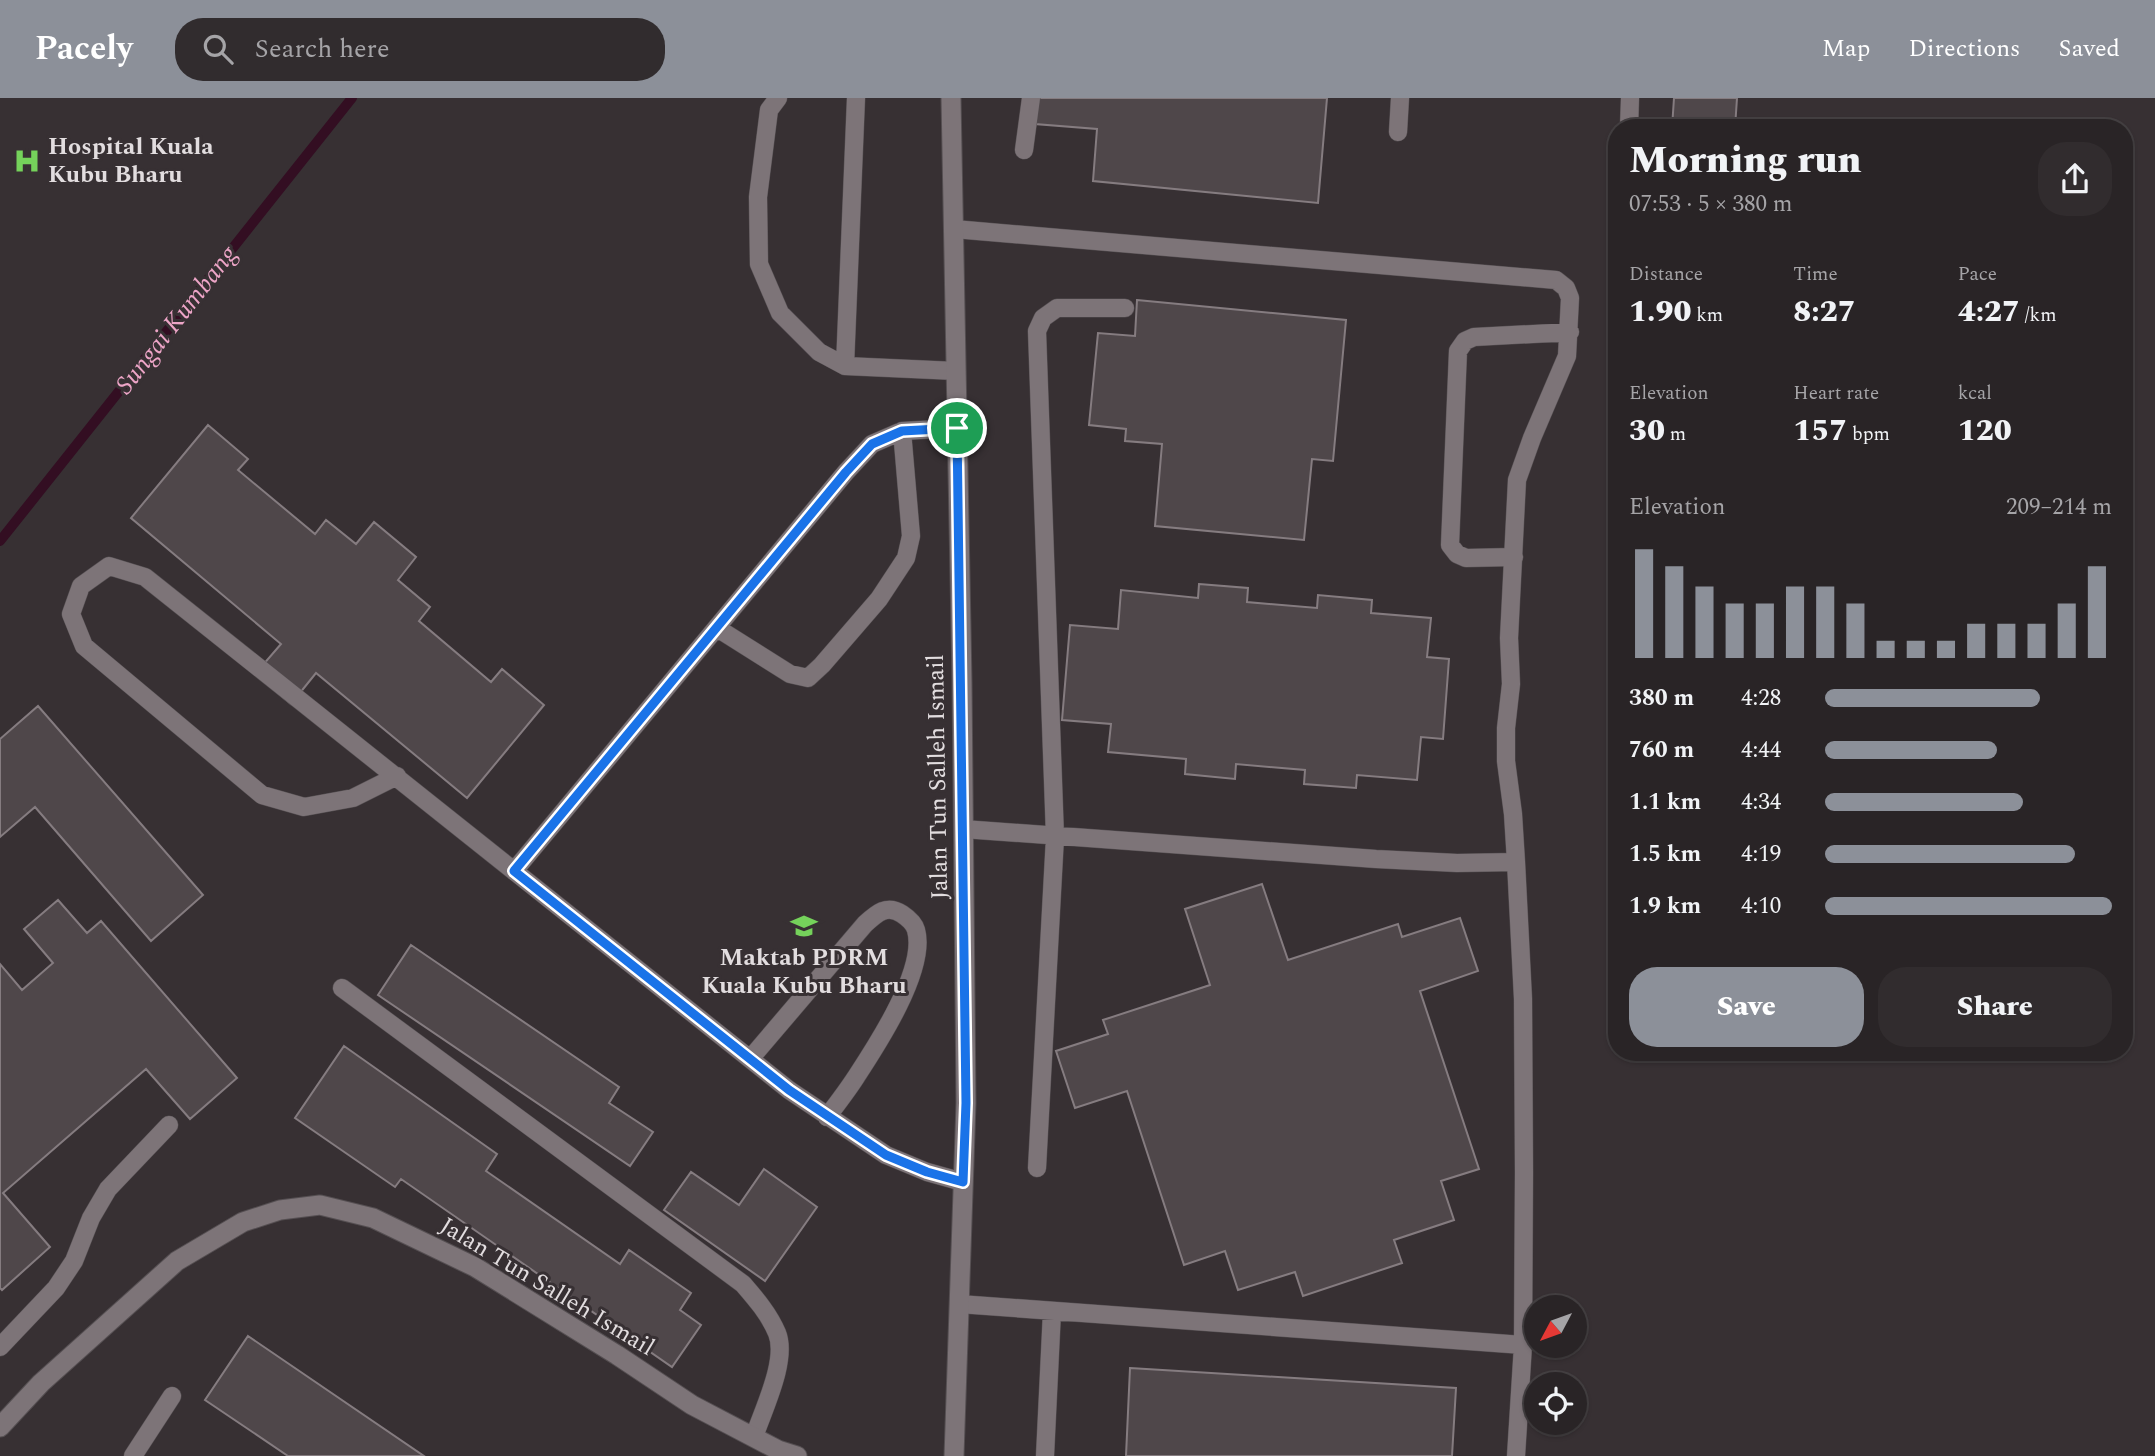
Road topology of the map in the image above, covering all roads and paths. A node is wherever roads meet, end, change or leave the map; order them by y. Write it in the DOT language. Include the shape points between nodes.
graph roads {
  1 [pos="778,98"];
  2 [pos="856,98"];
  3 [pos="951,98"];
  4 [pos="1031,98"];
  5 [pos="1400,98"];
  6 [pos="1630,98"];
  7 [pos="1629,119"];
  8 [pos="1398,132"];
  9 [pos="1024,150"];
  10 [pos="954,229"];
  11 [pos="1125,308"];
  12 [pos="1570,332"];
  13 [pos="845,366"];
  14 [pos="956,371"];
  15 [pos="957,428"];
  16 [pos="902,431"];
  17 [pos="1514,557"];
  18 [pos="717,628"];
  19 [pos="397,776"];
  20 [pos="963,829"];
  21 [pos="1055,837"];
  22 [pos="1516,862"];
  23 [pos="514,871"];
  24 [pos="341,988"];
  25 [pos="750,1059"];
  26 [pos="827,1117"];
  27 [pos="169,1125"];
  28 [pos="1037,1168"];
  29 [pos="963,1182"];
  30 [pos="959,1304"];
  31 [pos="1052,1311"];
  32 [pos="1523,1345"];
  33 [pos="0,1347"];
  34 [pos="172,1396"];
  35 [pos="0,1427"];
  36 [pos="754,1437"];
  37 [pos="133,1456"];
  38 [pos="797,1456"];
  39 [pos="954,1456"];
  40 [pos="1045,1456"];
  41 [pos="1516,1456"];
  1 -- 13 [label="lane" via="769,110 758,197 759,264 780,313 819,352"];
  2 -- 13 [label="lane"];
  3 -- 10 [label="street, Jalan Tun Salleh Ismail"];
  4 -- 9 [label="lane"];
  5 -- 8 [label="lane"];
  6 -- 7 [label="lane"];
  10 -- 12 [label="lane" via="1556,280 1570,298"];
  10 -- 14 [label="street, Jalan Tun Salleh Ismail"];
  11 -- 21 [label="lane" via="1057,308 1043,318 1037,331"];
  12 -- 17 [label="lane" via="1567,356 1517,480"];
  12 -- 17 [label="lane" via="1474,337 1458,351 1450,545 1466,558"];
  13 -- 14 [label="lane"];
  14 -- 15 [label="street, Jalan Tun Salleh Ismail"];
  15 -- 16 [label="lane"];
  15 -- 20 [label="street, Jalan Tun Salleh Ismail"];
  16 -- 18 [label="lane" via="872,444"];
  16 -- 18 [label="lane" via="911,536 906,558 822,665 808,678 790,674"];
  17 -- 22 [label="lane" via="1506,761"];
  18 -- 23 [label="lane"];
  19 -- 19 [label="lane" via="353,798 304,807 262,795 85,646 71,614 81,586 110,566 145,577"];
  19 -- 23 [label="lane"];
  20 -- 21 [label="lane"];
  20 -- 29 [label="street, Jalan Tun Salleh Ismail"];
  21 -- 22 [label="lane" via="1376,859"];
  21 -- 28 [label="lane"];
  22 -- 32 [label="lane" via="1523,999"];
  23 -- 25 [label="lane"];
  24 -- 36 [label="lane" via="743,1284 778,1336 779,1367"];
  25 -- 26 [label="lane"];
  25 -- 26 [label="lane" via="865,924 879,912 900,912 917,931 917,954 897,1012"];
  26 -- 29 [label="lane" via="886,1155"];
  27 -- 33 [label="lane" via="108,1189 56,1288"];
  29 -- 30 [label="street, Jalan Tun Salleh Ismail"];
  30 -- 31 [label="lane"];
  30 -- 39 [label="street, Jalan Tun Salleh Ismail"];
  31 -- 32 [label="lane"];
  31 -- 40 [label="lane"];
  32 -- 41 [label="lane"];
  34 -- 37 [label="lane"];
  35 -- 36 [label="street, Jalan Tun Salleh Ismail" via="41,1383 177,1261 243,1222 280,1210 320,1205 373,1218 475,1267 692,1405"];
  36 -- 38 [label="street, Jalan Tun Salleh Ismail"];
}
